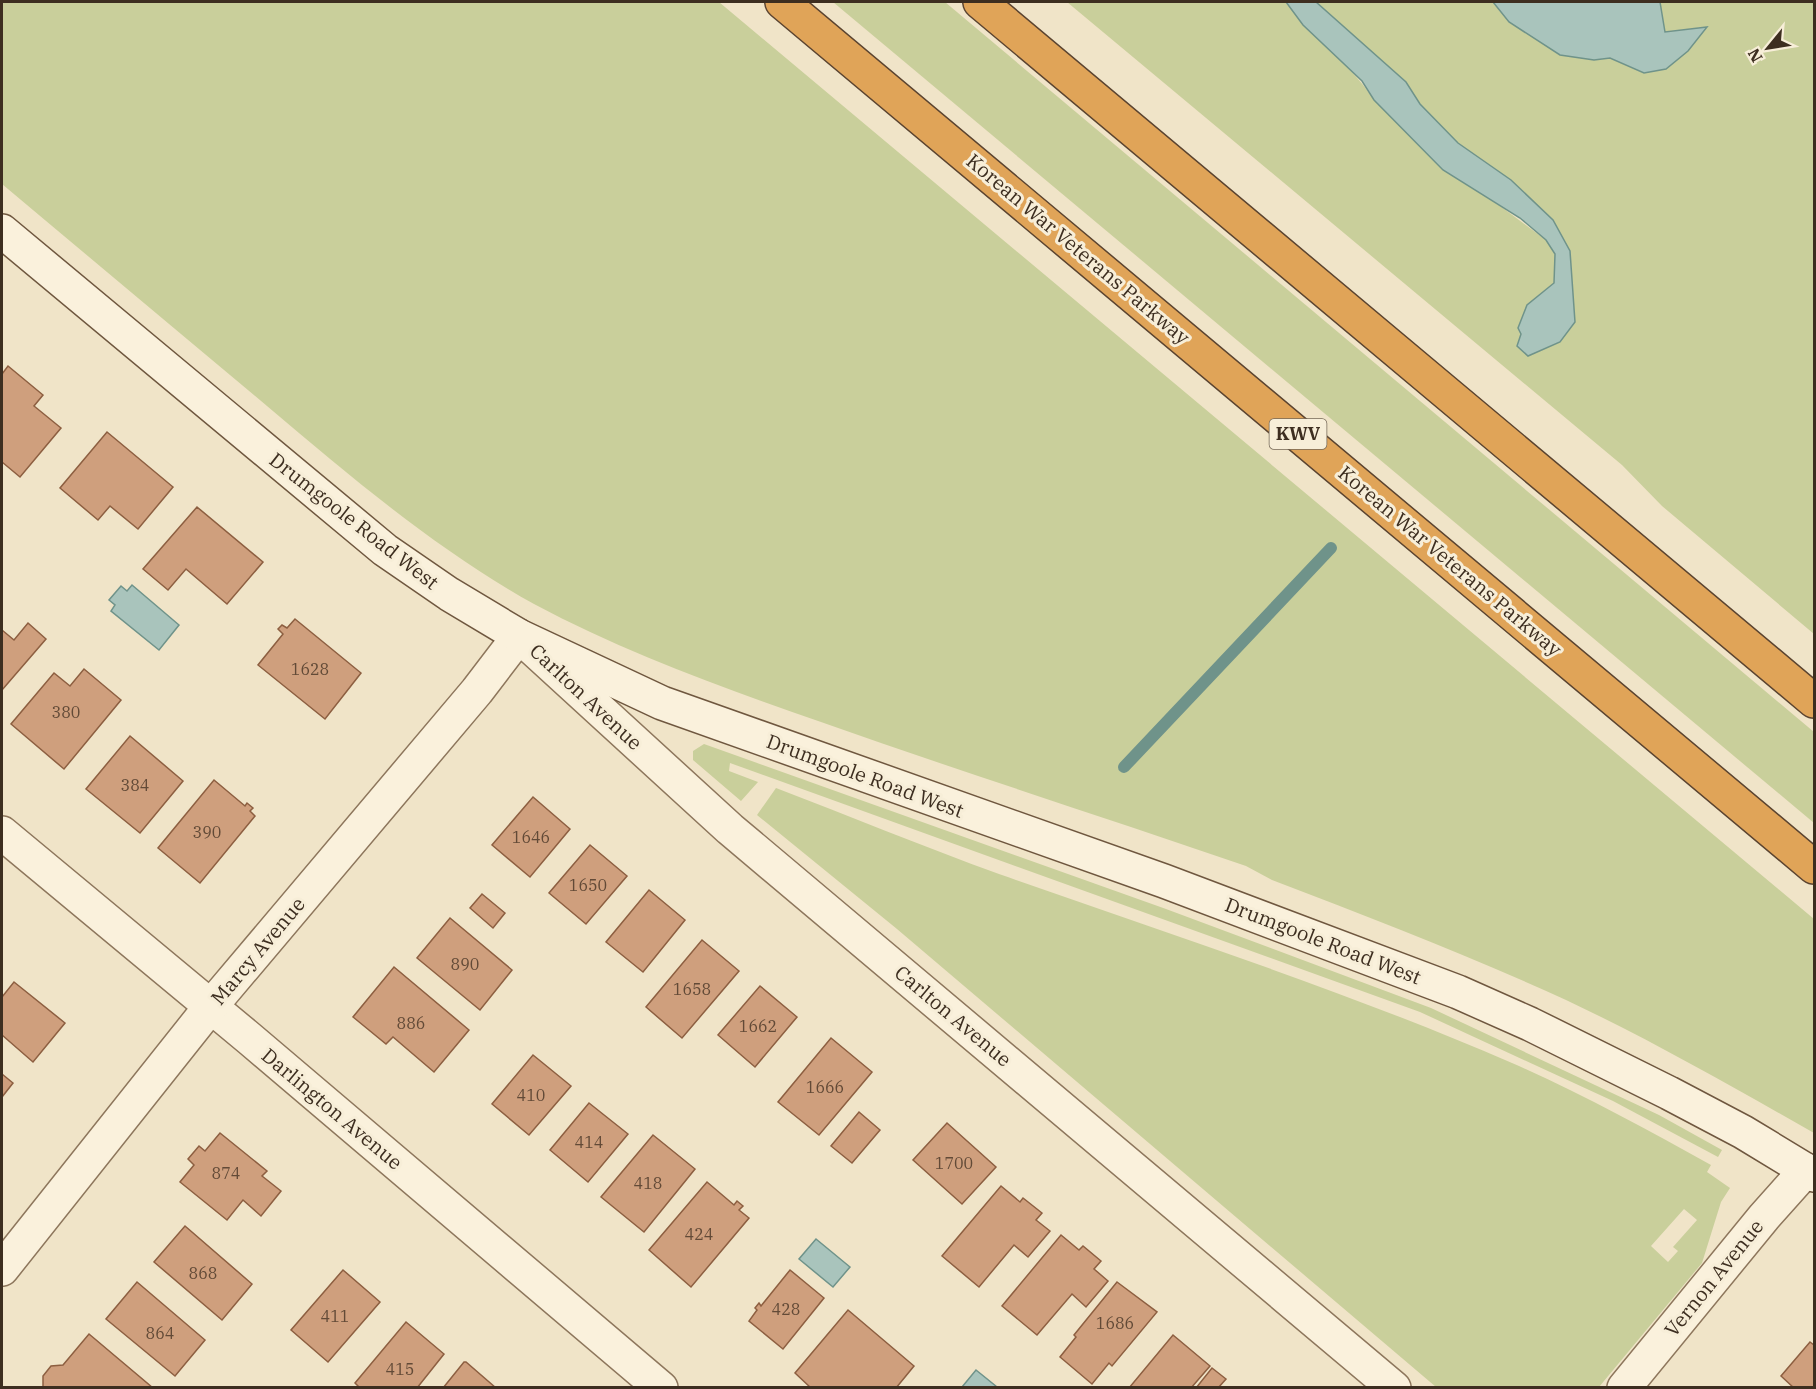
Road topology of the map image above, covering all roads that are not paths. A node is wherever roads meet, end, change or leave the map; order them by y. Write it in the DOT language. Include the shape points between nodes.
graph roads {
  1 [pos="782,2"];
  2 [pos="980,2"];
  3 [pos="2,231"];
  4 [pos="519,636"];
  5 [pos="1815,701"];
  6 [pos="2,833"];
  7 [pos="1815,867"];
  8 [pos="211,1006"];
  9 [pos="1810,1173"];
  10 [pos="2,1269"];
  11 [pos="661,1388"];
  12 [pos="1394,1388"];
  13 [pos="1624,1388"];
  1 -- 7 [label="highway, Korean War Veterans Parkway / KWV"];
  2 -- 5 [label="highway"];
  3 -- 4 [label="street, Drumgoole Road West" via="385,550"];
  4 -- 8 [label="street, Marcy Avenue"];
  4 -- 9 [label="street, Drumgoole Road West" via="662,702 1164,881 1458,992 1669,1093"];
  4 -- 12 [label="street, Carlton Avenue" via="730,829"];
  6 -- 8 [label="street, Darlington Avenue"];
  8 -- 10 [label="street, Marcy Avenue"];
  8 -- 11 [label="street, Darlington Avenue"];
  9 -- 13 [label="street, Vernon Avenue" via="1764,1217"];
}
